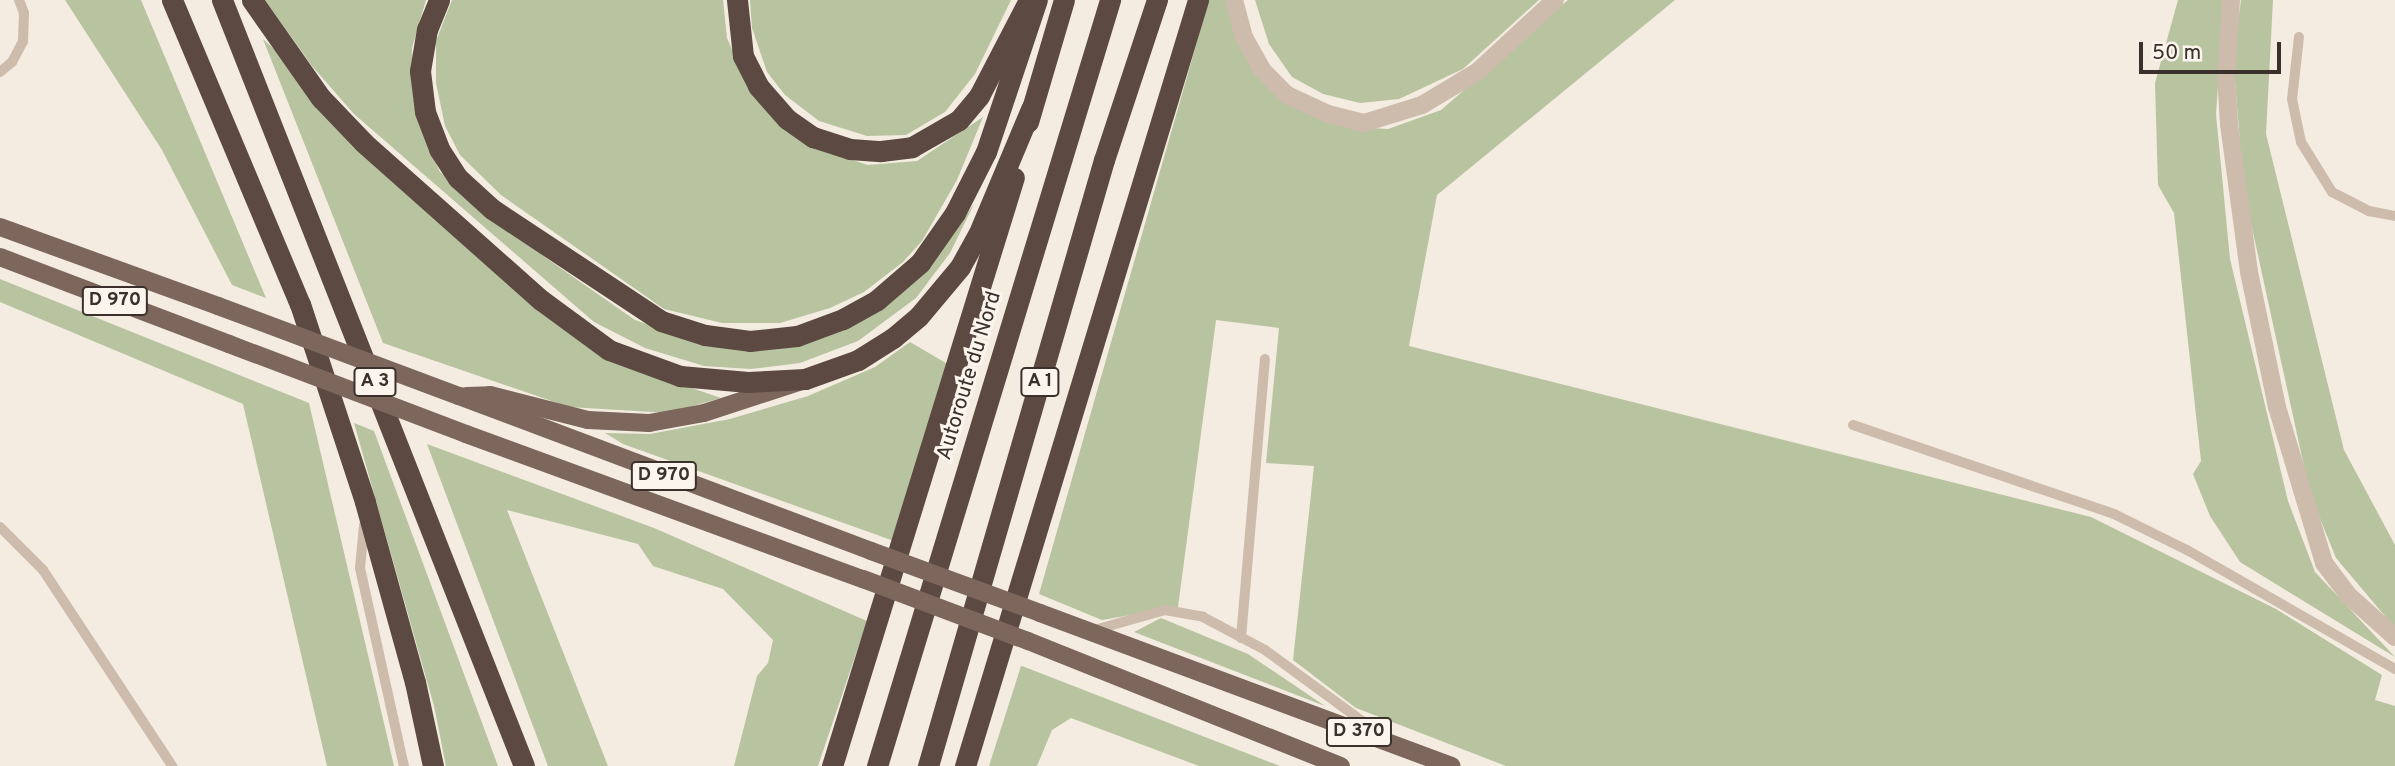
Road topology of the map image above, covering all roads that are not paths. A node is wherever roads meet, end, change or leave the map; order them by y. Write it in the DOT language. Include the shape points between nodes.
graph roads {
  1 [pos="19,0"];
  2 [pos="172,0"];
  3 [pos="222,0"];
  4 [pos="252,0"];
  5 [pos="439,0"];
  6 [pos="737,0"];
  7 [pos="1029,0"];
  8 [pos="1037,0"];
  9 [pos="1064,0"];
  10 [pos="1110,0"];
  11 [pos="1157,0"];
  12 [pos="1198,0"];
  13 [pos="1234,0"];
  14 [pos="1555,0"];
  15 [pos="2231,0"];
  16 [pos="2299,37"];
  17 [pos="0,72"];
  18 [pos="1031,108"];
  19 [pos="2395,216"];
  20 [pos="0,227"];
  21 [pos="0,257"];
  22 [pos="1265,359"];
  23 [pos="805,379"];
  24 [pos="458,396"];
  25 [pos="1853,425"];
  26 [pos="366,507"];
  27 [pos="0,527"];
  28 [pos="1090,631"];
  29 [pos="2395,637"];
  30 [pos="1241,638"];
  31 [pos="2395,669"];
  32 [pos="1304,711"];
  33 [pos="1395,745"];
  34 [pos="1301,750"];
  35 [pos="172,766"];
  36 [pos="404,766"];
  37 [pos="433,766"];
  38 [pos="524,766"];
  39 [pos="832,766"];
  40 [pos="877,766"];
  41 [pos="928,766"];
  42 [pos="965,766"];
  43 [pos="1341,766"];
  44 [pos="1451,766"];
  1 -- 17 [label="lane" via="24,13 23,41 12,62"];
  2 -- 26 [label="highway, A 3" via="300,304"];
  3 -- 38 [label="highway, A 3"];
  4 -- 23 [label="highway" via="301,75 364,143 571,325 609,350 680,376 748,382"];
  5 -- 8 [label="highway" via="427,29 420,71 439,149 458,178 492,209 661,321 705,335 750,341 797,335 843,319 877,300 920,263 955,213 986,152"];
  6 -- 7 [label="highway" via="743,56 758,86 787,119 813,137 850,149 881,151 912,147 959,120 979,96"];
  9 -- 18 [label="highway"];
  10 -- 40 [label="highway, Autoroute du Nord / A 1"];
  11 -- 41 [label="highway, A 1" via="1104,160"];
  12 -- 42 [label="highway"];
  13 -- 14 [label="street" via="1244,37 1262,70 1287,95 1328,114 1364,123 1422,106 1477,72"];
  15 -- 29 [label="street" via="2226,77 2229,124 2249,272 2277,407 2324,563 2348,595"];
  16 -- 19 [label="lane" via="2292,99 2301,142 2332,192 2369,211"];
  18 -- 23 [label="highway" via="978,235 943,290 902,330 858,360"];
  18 -- 39 [label="highway" via="1002,227"];
  20 -- 24 [label="main road, D 970, bridge"];
  21 -- 34 [label="main road, D 970, bridge" via="1028,641"];
  22 -- 30 [label="lane"];
  23 -- 24 [label="main road" via="762,397 649,423 588,420 490,395"];
  24 -- 28 [label="main road, D 970, bridge"];
  25 -- 31 [label="lane" via="2114,514 2187,550"];
  26 -- 36 [label="lane" via="360,568"];
  26 -- 37 [label="highway, A 3" via="415,682"];
  27 -- 35 [label="lane" via="43,570"];
  28 -- 30 [label="lane" via="1165,610 1203,617"];
  28 -- 32 [label="main road, D 970"];
  30 -- 33 [label="lane"];
  32 -- 33 [label="main road, D 370"];
  33 -- 44 [label="main road, D 370"];
  34 -- 43 [label="main road, D 370"];
}
